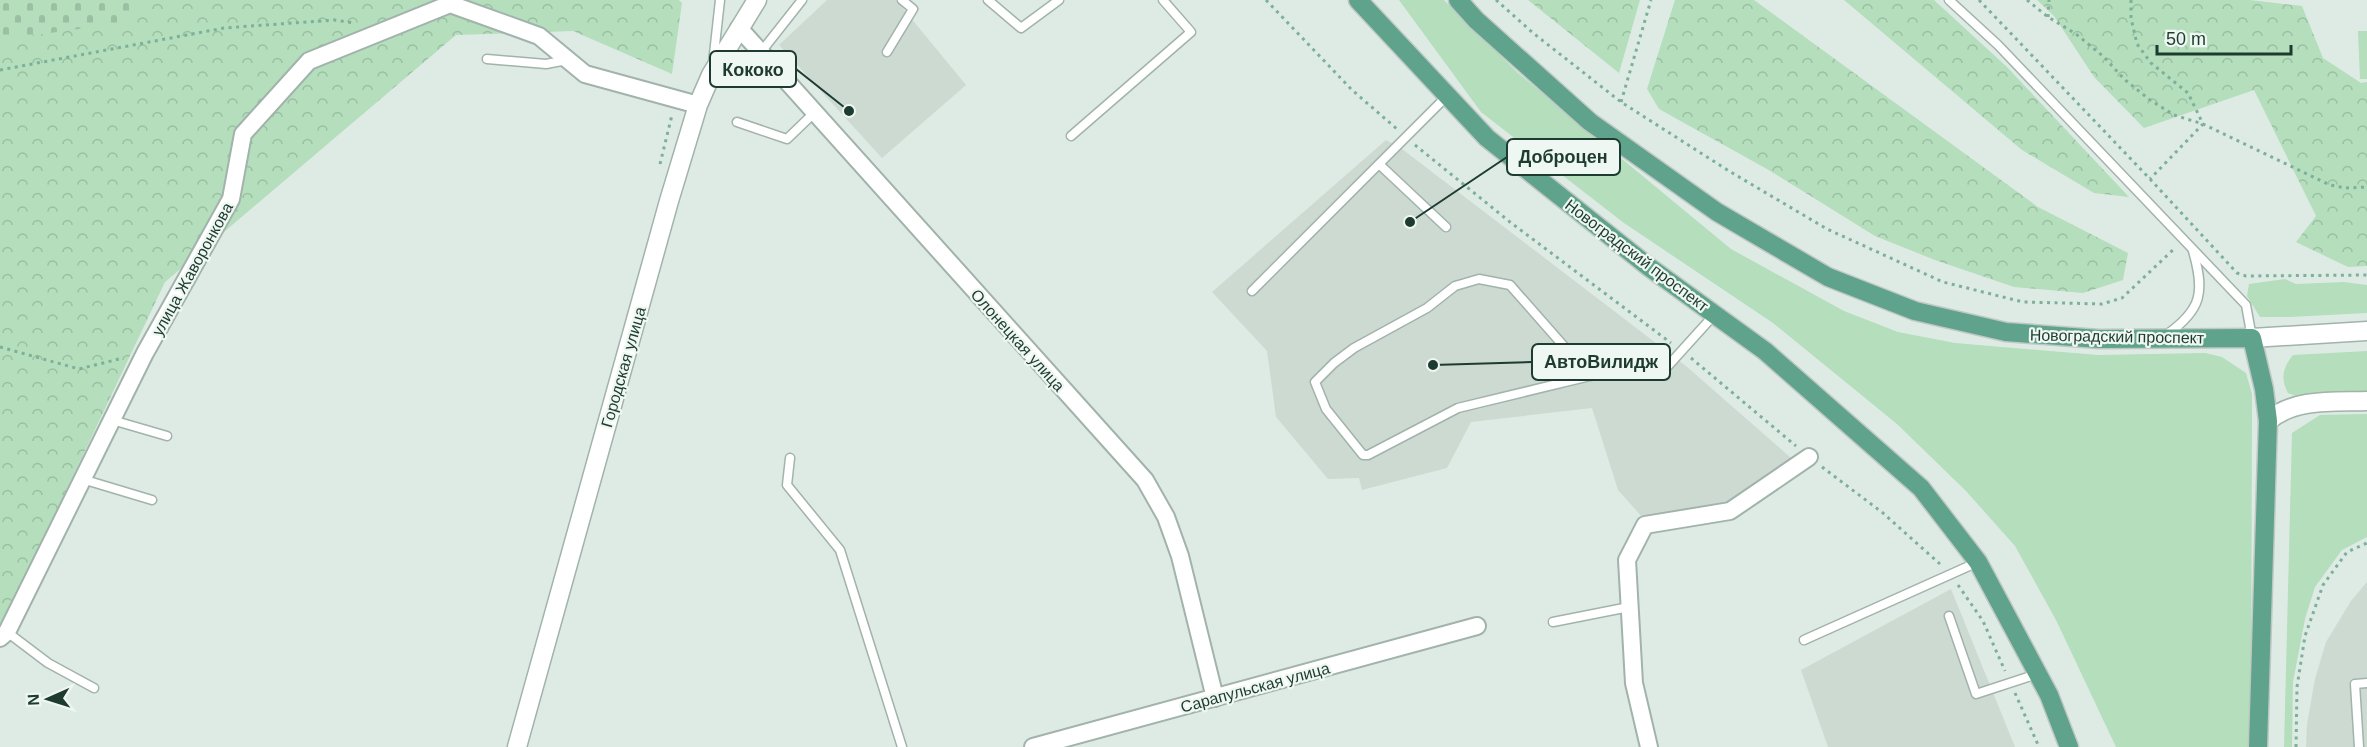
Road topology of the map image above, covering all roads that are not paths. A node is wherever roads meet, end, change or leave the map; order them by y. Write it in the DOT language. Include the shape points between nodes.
graph roads {
  1 [pos="720,0"];
  2 [pos="757,0"];
  3 [pos="802,0"];
  4 [pos="902,0"];
  5 [pos="988,0"];
  6 [pos="1059,0"];
  7 [pos="1163,0"];
  8 [pos="1358,0"];
  9 [pos="1458,0"];
  10 [pos="1949,0"];
  11 [pos="739,28"];
  12 [pos="761,52"];
  13 [pos="886,52"];
  14 [pos="487,59"];
  15 [pos="568,60"];
  16 [pos="711,75"];
  17 [pos="1447,96"];
  18 [pos="698,105"];
  19 [pos="814,113"];
  20 [pos="737,122"];
  21 [pos="1071,136"];
  22 [pos="1380,165"];
  23 [pos="1446,227"];
  24 [pos="2192,248"];
  25 [pos="1252,291"];
  26 [pos="1714,315"];
  27 [pos="2367,331"];
  28 [pos="2161,338"];
  29 [pos="2252,338"];
  30 [pos="1590,376"];
  31 [pos="2367,401"];
  32 [pos="112,420"];
  33 [pos="2268,421"];
  34 [pos="167,436"];
  35 [pos="1809,457"];
  36 [pos="790,458"];
  37 [pos="82,479"];
  38 [pos="152,500"];
  39 [pos="1978,562"];
  40 [pos="1629,607"];
  41 [pos="1949,616"];
  42 [pos="1553,622"];
  43 [pos="1477,626"];
  44 [pos="3,635"];
  45 [pos="1804,640"];
  46 [pos="2038,674"];
  47 [pos="2367,683"];
  48 [pos="94,688"];
  49 [pos="1215,698"];
  50 [pos="517,747"];
  51 [pos="902,747"];
  52 [pos="1033,747"];
  53 [pos="1649,747"];
  54 [pos="2069,747"];
  55 [pos="2258,747"];
  56 [pos="2359,747"];
  1 -- 16 [label="lane"];
  2 -- 11 [label="street, Городская улица"];
  3 -- 12 [label="lane"];
  4 -- 13 [label="lane" via="913,9"];
  5 -- 6 [label="lane" via="1021,28"];
  7 -- 21 [label="lane" via="1191,33"];
  8 -- 17 [label="main road, Новоградский проспект"];
  9 -- 28 [label="main road, Новоградский проспект" via="1590,122 1717,212 1828,277 1915,311 2006,332 2099,339"];
  10 -- 24 [label="lane" via="1998,45"];
  11 -- 12 [label="street, Олонецкая улица"];
  11 -- 16 [label="street, Городская улица"];
  12 -- 19 [label="street, Олонецкая улица"];
  14 -- 15 [label="lane" via="546,64"];
  15 -- 18 [label="street, улица Жаворонкова" via="585,74"];
  15 -- 32 [label="street, улица Жаворонкова" via="539,36 450,4 309,61 243,134 231,199"];
  16 -- 18 [label="street, Городская улица"];
  17 -- 22 [label="lane"];
  17 -- 26 [label="main road, Новоградский проспект" via="1487,138"];
  18 -- 50 [label="street, Городская улица"];
  19 -- 20 [label="lane" via="787,139"];
  19 -- 49 [label="street, Олонецкая улица" via="1145,480 1166,517 1180,556"];
  22 -- 23 [label="lane"];
  22 -- 25 [label="lane"];
  24 -- 28 [label="lane" via="2199,271 2200,296 2183,323"];
  24 -- 29 [label="lane" via="2246,305"];
  26 -- 30 [label="lane" via="1667,367 1646,365"];
  26 -- 39 [label="main road, Новоградский проспект" via="1765,351 1921,488"];
  27 -- 29 [label="street"];
  28 -- 29 [label="main road, Новоградский проспект"];
  29 -- 33 [label="main road"];
  30 -- 30 [label="lane" via="1458,408 1368,455 1326,409 1315,382 1354,348 1427,308 1455,286 1479,279 1510,285"];
  31 -- 33 [label="street" via="2295,405"];
  32 -- 34 [label="lane"];
  32 -- 37 [label="street, улица Жаворонкова"];
  33 -- 55 [label="main road"];
  35 -- 40 [label="street" via="1730,511 1645,525 1627,560"];
  36 -- 51 [label="lane" via="788,485 840,550"];
  37 -- 38 [label="lane"];
  37 -- 44 [label="street, улица Жаворонкова"];
  39 -- 45 [label="lane"];
  39 -- 46 [label="main road, Новоградский проспект"];
  40 -- 42 [label="lane"];
  40 -- 53 [label="street" via="1634,683"];
  41 -- 46 [label="lane" via="1976,694"];
  43 -- 49 [label="street, Сарапульская улица"];
  44 -- 48 [label="lane"];
  46 -- 54 [label="main road, Новоградский проспект"];
  47 -- 56 [label="lane" via="2355,684"];
  49 -- 52 [label="street, Сарапульская улица"];
}
